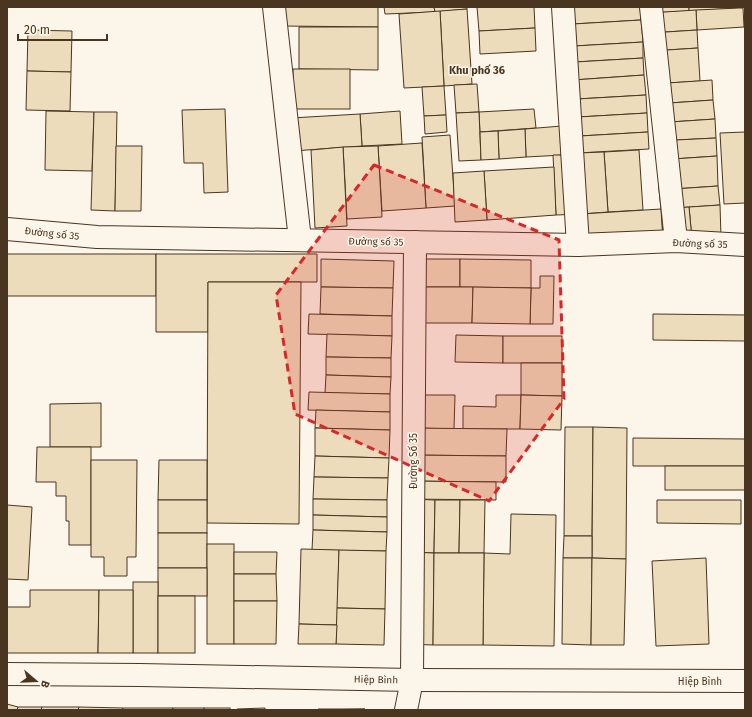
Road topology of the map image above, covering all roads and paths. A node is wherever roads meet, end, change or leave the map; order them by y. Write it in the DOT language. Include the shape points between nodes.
graph roads {
  1 [pos="274,7"];
  2 [pos="563,7"];
  3 [pos="651,7"];
  4 [pos="7,228"];
  5 [pos="300,240"];
  6 [pos="676,241"];
  7 [pos="415,242"];
  8 [pos="578,245"];
  9 [pos="745,245"];
  10 [pos="7,674"];
  11 [pos="412,680"];
  12 [pos="745,681"];
  13 [pos="406,710"];
  1 -- 5 [label="street"];
  2 -- 8 [label="street"];
  3 -- 6 [label="street"];
  4 -- 5 [label="street, Đường số 35" via="97,237"];
  5 -- 7 [label="street, Đường số 35"];
  6 -- 8 [label="street, Đường số 35"];
  6 -- 9 [label="street, Đường số 35"];
  7 -- 8 [label="street, Đường số 35"];
  7 -- 11 [label="street, Đường Số 35"];
  10 -- 11 [label="street, Hiệp Bình"];
  11 -- 12 [label="street, Hiệp Bình"];
  11 -- 13 [label="street, Đường Số 35"];
}
